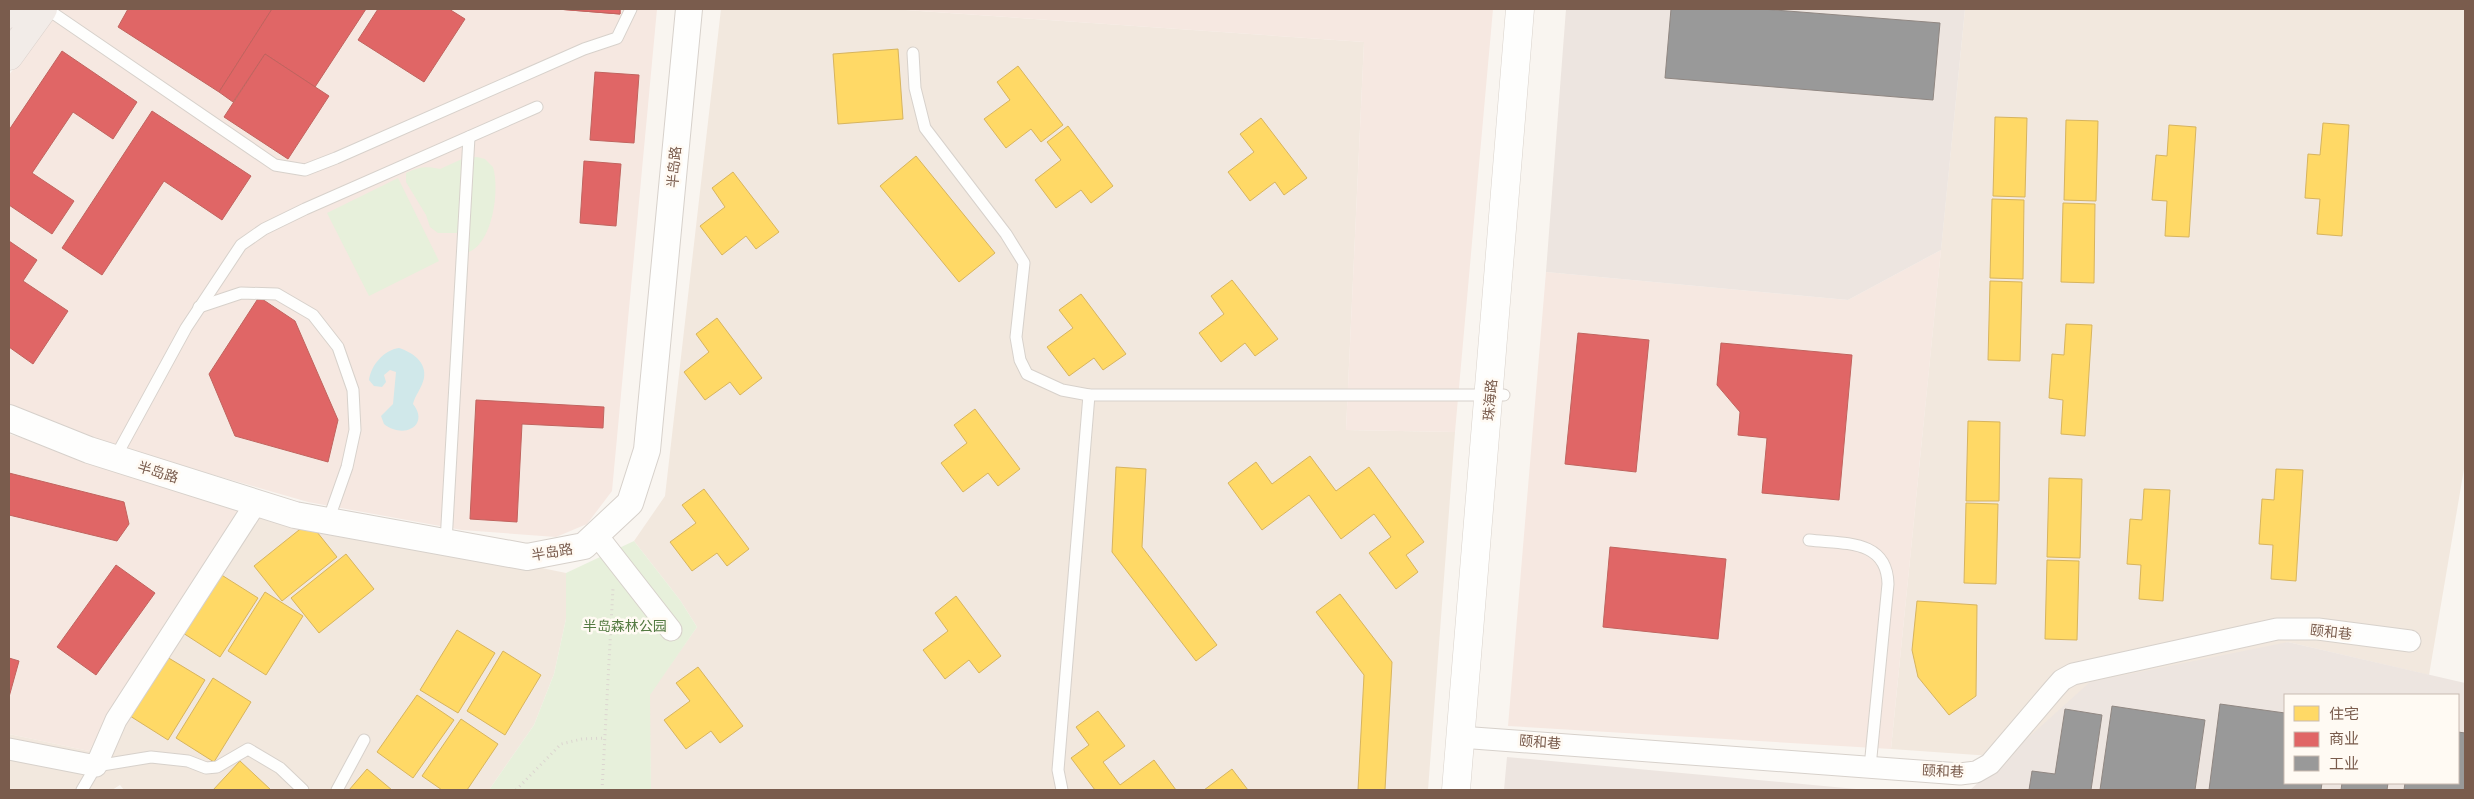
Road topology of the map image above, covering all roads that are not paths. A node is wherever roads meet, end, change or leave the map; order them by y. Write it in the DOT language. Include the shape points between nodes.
graph roads {
  1 [pos="13,9"];
  2 [pos="43,9"];
  3 [pos="47,9"];
  4 [pos="631,9"];
  5 [pos="689,9"];
  6 [pos="1520,9"];
  7 [pos="1532,9"];
  8 [pos="9,14"];
  9 [pos="913,53"];
  10 [pos="9,56"];
  11 [pos="537,106"];
  12 [pos="469,137"];
  13 [pos="199,307"];
  14 [pos="1089,395"];
  15 [pos="1497,395"];
  16 [pos="9,418"];
  17 [pos="115,458"];
  18 [pos="256,503"];
  19 [pos="328,521"];
  20 [pos="596,534"];
  21 [pos="1809,540"];
  22 [pos="446,542"];
  23 [pos="671,630"];
  24 [pos="2410,641"];
  25 [pos="1468,737"];
  26 [pos="364,740"];
  27 [pos="9,749"];
  28 [pos="96,766"];
  29 [pos="1870,767"];
  30 [pos="82,790"];
  31 [pos="302,790"];
  32 [pos="337,790"];
  33 [pos="1062,790"];
  34 [pos="1456,790"];
  35 [pos="1471,790"];
  1 -- 8 [label="highway"];
  2 -- 10 [label="highway"];
  3 -- 4 [label="lane" via="275,165 305,170 584,49 617,38"];
  5 -- 20 [label="street, 半岛路" via="647,450 630,503"];
  6 -- 15 [label="main road, 珠海路"];
  7 -- 15 [label="main road, 珠海路"];
  9 -- 14 [label="lane" via="915,88 925,128 1024,262 1016,336 1020,360 1027,374 1062,390"];
  11 -- 12 [label="lane"];
  12 -- 13 [label="lane" via="264,229 241,246"];
  12 -- 22 [label="lane"];
  13 -- 17 [label="lane"];
  13 -- 19 [label="lane" via="241,293 277,294 313,315 338,347 353,390 355,430 347,467"];
  14 -- 15 [label="lane"];
  14 -- 33 [label="lane" via="1058,770"];
  15 -- 25 [label="main road, 珠海路"];
  16 -- 17 [label="street, 半岛路"];
  17 -- 18 [label="street, 半岛路"];
  18 -- 19 [label="street, 半岛路"];
  18 -- 28 [label="street" via="116,720"];
  19 -- 22 [label="street, 半岛路"];
  20 -- 22 [label="street, 半岛路" via="584,546 527,557"];
  20 -- 23 [label="street"];
  21 -- 29 [label="lane" via="1858,546 1879,555 1888,569"];
  24 -- 29 [label="street, 颐和巷" via="2318,629 2277,629 2073,674 2058,684 1990,764 1976,772 1960,774"];
  25 -- 29 [label="street, 颐和巷"];
  25 -- 34 [label="main road, 珠海路"];
  25 -- 35 [label="main road, 珠海路"];
  26 -- 32 [label="lane"];
  27 -- 28 [label="street"];
  28 -- 30 [label="lane"];
  28 -- 31 [label="lane" via="151,757 188,761 206,768 217,767 248,748 280,768"];
}
